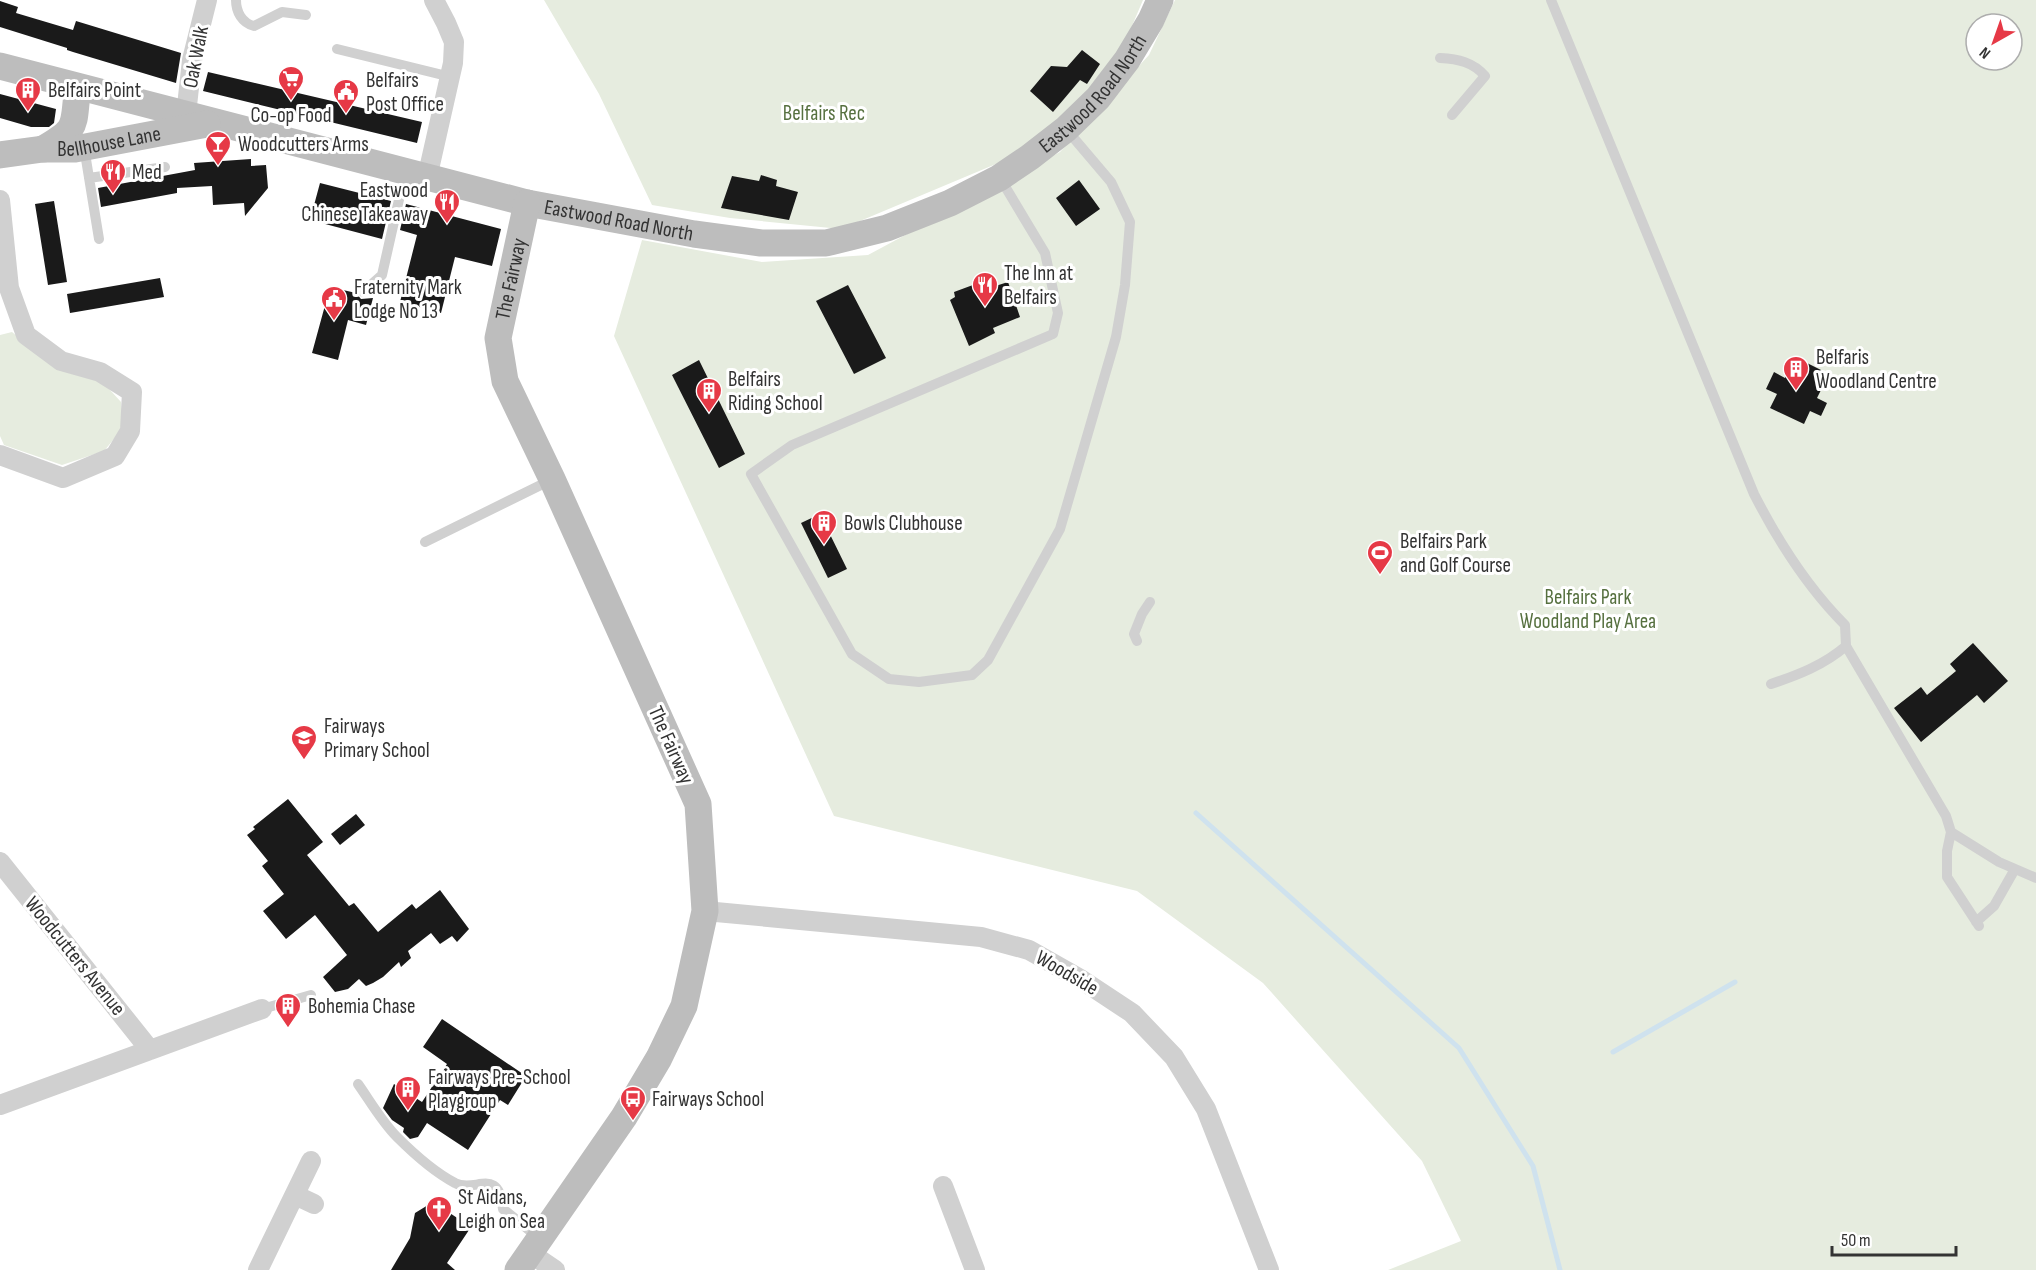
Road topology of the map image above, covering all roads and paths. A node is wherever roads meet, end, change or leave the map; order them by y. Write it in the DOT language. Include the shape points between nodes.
graph roads {
  1 [pos="207,0"];
  2 [pos="236,0"];
  3 [pos="434,0"];
  4 [pos="1160,0"];
  5 [pos="1551,0"];
  6 [pos="306,15"];
  7 [pos="337,49"];
  8 [pos="1440,58"];
  9 [pos="0,66"];
  10 [pos="451,76"];
  11 [pos="78,87"];
  12 [pos="145,105"];
  13 [pos="186,114"];
  14 [pos="1452,115"];
  15 [pos="217,122"];
  16 [pos="1066,129"];
  17 [pos="142,136"];
  18 [pos="82,141"];
  19 [pos="0,155"];
  20 [pos="165,166"];
  21 [pos="416,176"];
  22 [pos="89,178"];
  23 [pos="999,178"];
  24 [pos="0,200"];
  25 [pos="527,203"];
  26 [pos="99,239"];
  27 [pos="9,288"];
  28 [pos="363,292"];
  29 [pos="0,306"];
  30 [pos="0,455"];
  31 [pos="552,479"];
  32 [pos="425,542"];
  33 [pos="1150,602"];
  34 [pos="1137,641"];
  35 [pos="1846,646"];
  36 [pos="1771,684"];
  37 [pos="1951,832"];
  38 [pos="0,862"];
  39 [pos="2015,869"];
  40 [pos="2036,878"];
  41 [pos="705,911"];
  42 [pos="310,995"];
  43 [pos="262,1009"];
  44 [pos="150,1050"];
  45 [pos="358,1084"];
  46 [pos="0,1105"];
  47 [pos="311,1161"];
  48 [pos="943,1186"];
  49 [pos="295,1195"];
  50 [pos="314,1204"];
  51 [pos="529,1254"];
  52 [pos="258,1270"];
  53 [pos="555,1270"];
  54 [pos="975,1270"];
  55 [pos="1269,1270"];
  1 -- 13 [label="street, Oak Walk" via="192,60"];
  2 -- 6 [label="lane" via="244,21 254,26 282,12"];
  3 -- 10 [label="street" via="454,42"];
  4 -- 16 [label="street, Eastwood Road North" via="1127,60 1098,98"];
  5 -- 35 [label="lane" via="1754,494 1775,534 1845,625"];
  7 -- 10 [label="lane"];
  8 -- 14 [label="lane" via="1466,62 1485,76"];
  9 -- 11 [label="street, Eastwood Road North"];
  10 -- 21 [label="street"];
  11 -- 12 [label="street, Eastwood Road North"];
  11 -- 18 [label="street" via="75,120"];
  12 -- 13 [label="street, Eastwood Road North"];
  12 -- 17 [label="street"];
  13 -- 15 [label="street, Eastwood Road North"];
  15 -- 17 [label="street, Bellhouse Lane"];
  15 -- 21 [label="street, Eastwood Road North"];
  16 -- 23 [label="street, Eastwood Road North"];
  16 -- 23 [label="lane" via="1112,182 1130,222 1116,337 1060,529 988,660 972,675 919,682 889,679 852,654 751,474 792,446 1053,334 1058,313 1045,253"];
  17 -- 18 [label="street, Bellhouse Lane"];
  18 -- 19 [label="street, Bellhouse Lane"];
  18 -- 22 [label="lane"];
  20 -- 22 [label="lane"];
  21 -- 25 [label="street, Eastwood Road North"];
  21 -- 28 [label="lane" via="382,274"];
  22 -- 26 [label="lane"];
  23 -- 25 [label="street, Eastwood Road North" via="887,228 826,243 761,243"];
  24 -- 27 [label="street"];
  25 -- 31 [label="street, The Fairway" via="498,338 505,381"];
  27 -- 29 [label="street"];
  27 -- 30 [label="street" via="26,335 61,361 100,372 132,392 130,430 115,456 63,478"];
  31 -- 32 [label="lane"];
  31 -- 41 [label="street, The Fairway" via="698,804"];
  33 -- 34 [label="lane" via="1134,634"];
  35 -- 36 [label="lane" via="1799,675"];
  35 -- 37 [label="lane" via="1946,816"];
  37 -- 39 [label="lane"];
  37 -- 39 [label="lane" via="1947,877 1978,924 1994,906"];
  38 -- 44 [label="street, Woodcutters Avenue"];
  39 -- 40 [label="lane"];
  41 -- 51 [label="street, The Fairway" via="684,1006 659,1058 624,1117"];
  41 -- 55 [label="street, Woodside" via="981,937 1029,950 1082,980 1132,1013 1174,1057 1206,1109"];
  42 -- 43 [label="lane"];
  43 -- 44 [label="street"];
  44 -- 46 [label="street"];
  45 -- 51 [label="lane" via="397,1137 446,1178 460,1186 482,1182 493,1185 501,1196 502,1209"];
  47 -- 49 [label="street"];
  48 -- 54 [label="street"];
  49 -- 50 [label="street"];
  49 -- 52 [label="street"];
  51 -- 53 [label="street"];
}
